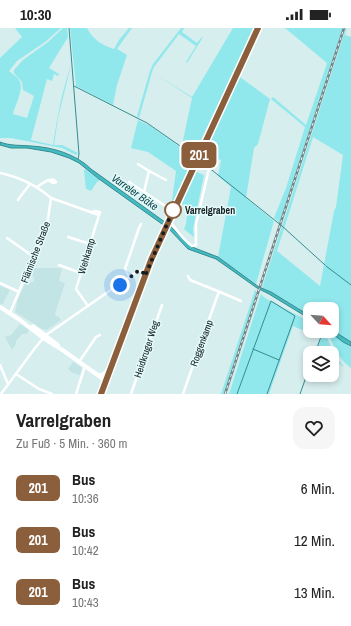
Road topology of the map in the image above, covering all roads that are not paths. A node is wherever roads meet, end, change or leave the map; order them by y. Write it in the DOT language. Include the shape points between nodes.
graph roads {
  1 [pos="258,28"];
  2 [pos="197,159"];
  3 [pos="138,164"];
  4 [pos="149,171"];
  5 [pos="0,173"];
  6 [pos="48,180"];
  7 [pos="166,180"];
  8 [pos="129,182"];
  9 [pos="30,184"];
  10 [pos="37,187"];
  11 [pos="144,192"];
  12 [pos="52,198"];
  13 [pos="18,200"];
  14 [pos="173,211"];
  15 [pos="141,224"];
  16 [pos="167,224"];
  17 [pos="68,237"];
  18 [pos="7,238"];
  19 [pos="90,244"];
  20 [pos="34,257"];
  21 [pos="59,264"];
  22 [pos="81,273"];
  23 [pos="145,276"];
  24 [pos="188,276"];
  25 [pos="130,278"];
  26 [pos="0,283"];
  27 [pos="220,292"];
  28 [pos="19,293"];
  29 [pos="241,300"];
  30 [pos="162,304"];
  31 [pos="88,306"];
  32 [pos="0,308"];
  33 [pos="10,313"];
  34 [pos="100,335"];
  35 [pos="44,336"];
  36 [pos="116,355"];
  37 [pos="79,362"];
  38 [pos="0,365"];
  39 [pos="85,366"];
  40 [pos="109,368"];
  41 [pos="16,374"];
  42 [pos="99,377"];
  43 [pos="106,381"];
  44 [pos="8,384"];
  45 [pos="103,388"];
  46 [pos="2,394"];
  47 [pos="52,394"];
  48 [pos="76,394"];
  49 [pos="101,394"];
  50 [pos="131,394"];
  51 [pos="183,394"];
  1 -- 2 [label="main road"];
  2 -- 14 [label="main road"];
  2 -- 16 [label="street" via="209,169 196,224 196,245 192,246"];
  3 -- 4 [label="street"];
  4 -- 7 [label="street"];
  4 -- 11 [label="street"];
  5 -- 9 [label="street"];
  6 -- 10 [label="street"];
  8 -- 11 [label="street"];
  9 -- 10 [label="street"];
  9 -- 13 [label="street"];
  10 -- 12 [label="street"];
  11 -- 14 [label="street"];
  12 -- 19 [label="street, Wehkamp" via="99,215"];
  12 -- 20 [label="street, Flämische Straße"];
  14 -- 16 [label="main road"];
  15 -- 25 [label="street" via="125,269"];
  16 -- 23 [label="main road"];
  17 -- 19 [label="street"];
  18 -- 20 [label="street"];
  19 -- 22 [label="street, Wehkamp"];
  20 -- 28 [label="street, Flämische Straße"];
  21 -- 22 [label="street"];
  22 -- 31 [label="street, Wehkamp" via="76,289"];
  23 -- 25 [label="street" via="141,271"];
  23 -- 36 [label="main road"];
  24 -- 27 [label="street" via="190,280"];
  25 -- 31 [label="street"];
  26 -- 28 [label="street"];
  27 -- 29 [label="street"];
  27 -- 51 [label="street, Roggenkamp"];
  28 -- 33 [label="street, Flämische Straße"];
  30 -- 50 [label="street, Heidkruger Weg"];
  31 -- 35 [label="street"];
  32 -- 33 [label="main road"];
  33 -- 35 [label="main road"];
  34 -- 37 [label="street"];
  35 -- 37 [label="main road"];
  35 -- 41 [label="street"];
  36 -- 40 [label="main road"];
  36 -- 43 [label="main road"];
  37 -- 39 [label="main road"];
  38 -- 44 [label="street"];
  39 -- 42 [label="main road"];
  39 -- 48 [label="street"];
  40 -- 42 [label="main road"];
  40 -- 43 [label="main road"];
  41 -- 44 [label="street"];
  41 -- 47 [label="street"];
  42 -- 43 [label="main road"];
  42 -- 45 [label="main road"];
  43 -- 45 [label="main road"];
  44 -- 46 [label="street"];
  45 -- 49 [label="main road"];
}
